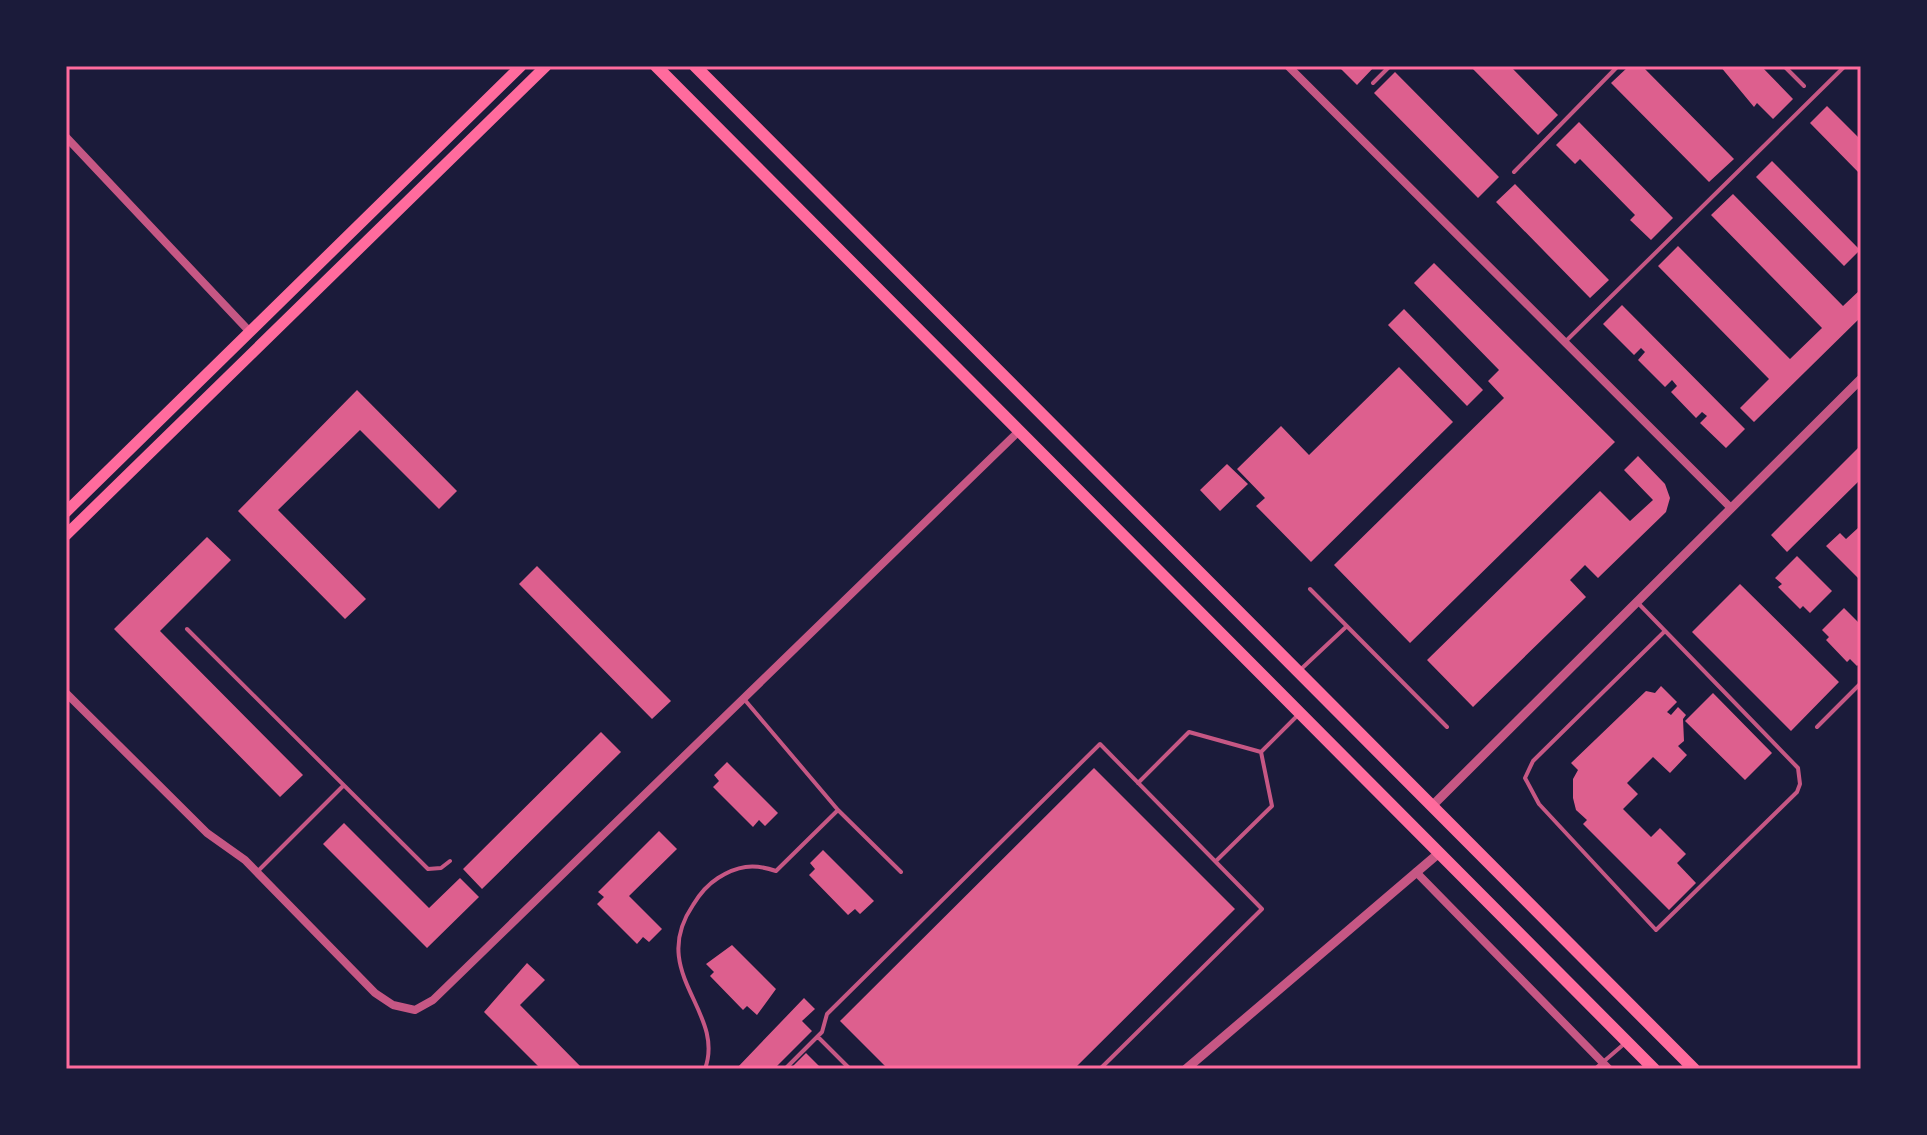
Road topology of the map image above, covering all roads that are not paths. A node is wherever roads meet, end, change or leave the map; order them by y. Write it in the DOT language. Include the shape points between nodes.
graph roads {
  1 [pos="521,66"];
  2 [pos="546,66"];
  3 [pos="656,66"];
  4 [pos="695,66"];
  5 [pos="1288,66"];
  6 [pos="1390,66"];
  7 [pos="1618,66"];
  8 [pos="1784,66"];
  9 [pos="1845,66"];
  10 [pos="1373,83"];
  11 [pos="1804,86"];
  12 [pos="66,137"];
  13 [pos="1514,172"];
  14 [pos="250,332"];
  15 [pos="1565,342"];
  16 [pos="1861,379"];
  17 [pos="1019,431"];
  18 [pos="1731,508"];
  19 [pos="66,512"];
  20 [pos="66,535"];
  21 [pos="1310,589"];
  22 [pos="1637,602"];
  23 [pos="1347,626"];
  24 [pos="187,629"];
  25 [pos="1665,631"];
  26 [pos="1298,672"];
  27 [pos="1861,683"];
  28 [pos="66,693"];
  29 [pos="744,699"];
  30 [pos="1300,713"];
  31 [pos="1447,727"];
  32 [pos="1817,727"];
  33 [pos="1261,752"];
  34 [pos="1138,783"];
  35 [pos="344,785"];
  36 [pos="1432,806"];
  37 [pos="838,810"];
  38 [pos="1439,853"];
  39 [pos="450,861"];
  40 [pos="1216,861"];
  41 [pos="257,872"];
  42 [pos="901,872"];
  43 [pos="1416,872"];
  44 [pos="818,1037"];
  45 [pos="1627,1041"];
  46 [pos="1603,1067"];
  47 [pos="705,1069"];
  48 [pos="785,1069"];
  49 [pos="850,1069"];
  50 [pos="1100,1069"];
  51 [pos="1186,1069"];
  52 [pos="1654,1069"];
  53 [pos="1694,1069"];
  1 -- 14 [label="main road"];
  2 -- 20 [label="main road"];
  3 -- 17 [label="main road"];
  4 -- 26 [label="main road"];
  5 -- 15 [label="street"];
  6 -- 10 [label="lane"];
  7 -- 13 [label="lane"];
  8 -- 11 [label="lane"];
  9 -- 15 [label="lane"];
  12 -- 14 [label="street"];
  14 -- 19 [label="main road"];
  15 -- 18 [label="street"];
  16 -- 18 [label="street"];
  17 -- 29 [label="street"];
  17 -- 30 [label="main road"];
  18 -- 22 [label="street"];
  21 -- 23 [label="lane"];
  22 -- 25 [label="lane"];
  22 -- 36 [label="street"];
  23 -- 26 [label="lane"];
  23 -- 31 [label="lane"];
  24 -- 35 [label="lane"];
  25 -- 25 [label="lane" via="1798,768 1800,784 1656,930 1539,804 1525,778 1533,761"];
  26 -- 36 [label="main road"];
  27 -- 32 [label="lane"];
  28 -- 41 [label="street" via="207,833"];
  29 -- 37 [label="lane"];
  29 -- 41 [label="street" via="433,1000 415,1010 393,1005 375,993"];
  30 -- 33 [label="lane"];
  30 -- 38 [label="main road"];
  33 -- 34 [label="lane" via="1189,732"];
  33 -- 40 [label="lane" via="1272,806"];
  34 -- 40 [label="lane"];
  34 -- 44 [label="lane" via="1100,744 827,1014"];
  35 -- 39 [label="lane" via="428,869"];
  35 -- 41 [label="lane"];
  36 -- 53 [label="main road"];
  37 -- 42 [label="lane"];
  37 -- 47 [label="lane" via="776,871 751,865 731,871 713,882 687,913 678,955 706,1030"];
  38 -- 43 [label="street"];
  38 -- 45 [label="main road"];
  40 -- 50 [label="lane" via="1262,909"];
  43 -- 46 [label="street"];
  43 -- 51 [label="street"];
  44 -- 48 [label="lane"];
  44 -- 49 [label="lane"];
  45 -- 46 [label="lane"];
  45 -- 52 [label="main road"];
}
